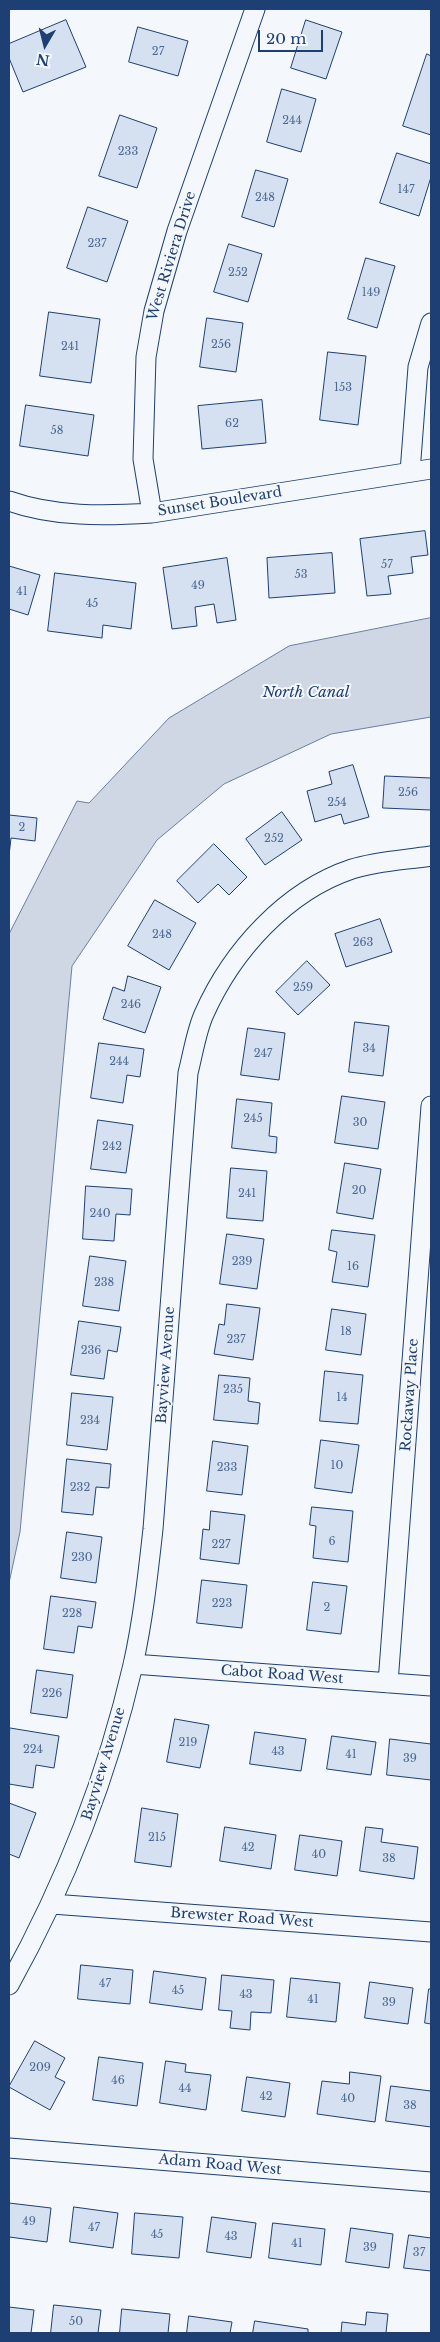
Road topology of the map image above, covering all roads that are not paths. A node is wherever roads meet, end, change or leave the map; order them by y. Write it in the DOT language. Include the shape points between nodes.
graph roads {
  1 [pos="255,9"];
  2 [pos="431,323"];
  3 [pos="431,470"];
  4 [pos="410,472"];
  5 [pos="9,501"];
  6 [pos="152,513"];
  7 [pos="431,856"];
  8 [pos="431,1106"];
  9 [pos="134,1664"];
  10 [pos="388,1683"];
  11 [pos="431,1686"];
  12 [pos="52,1904"];
  13 [pos="431,1932"];
  14 [pos="9,1986"];
  15 [pos="9,2148"];
  16 [pos="431,2182"];
  1 -- 6 [label="street, West Riviera Drive" via="177,231 154,311 146,357 143,459"];
  2 -- 4 [label="street" via="418,368"];
  3 -- 4 [label="street, Sunset Boulevard"];
  4 -- 6 [label="street, Sunset Boulevard"];
  5 -- 6 [label="street, Sunset Boulevard" via="34,510 113,515"];
  7 -- 9 [label="street, Bayview Avenue" via="351,869 310,889 274,916 246,945 224,975 203,1016 188,1073 153,1530"];
  8 -- 10 [label="street, Rockaway Place"];
  9 -- 10 [label="street, Cabot Road West"];
  9 -- 12 [label="street, Bayview Avenue" via="106,1768"];
  10 -- 11 [label="street, Cabot Road West"];
  12 -- 13 [label="street, Brewster Road West"];
  12 -- 14 [label="street, Bayview Avenue"];
  15 -- 16 [label="street, Adam Road West"];
}
